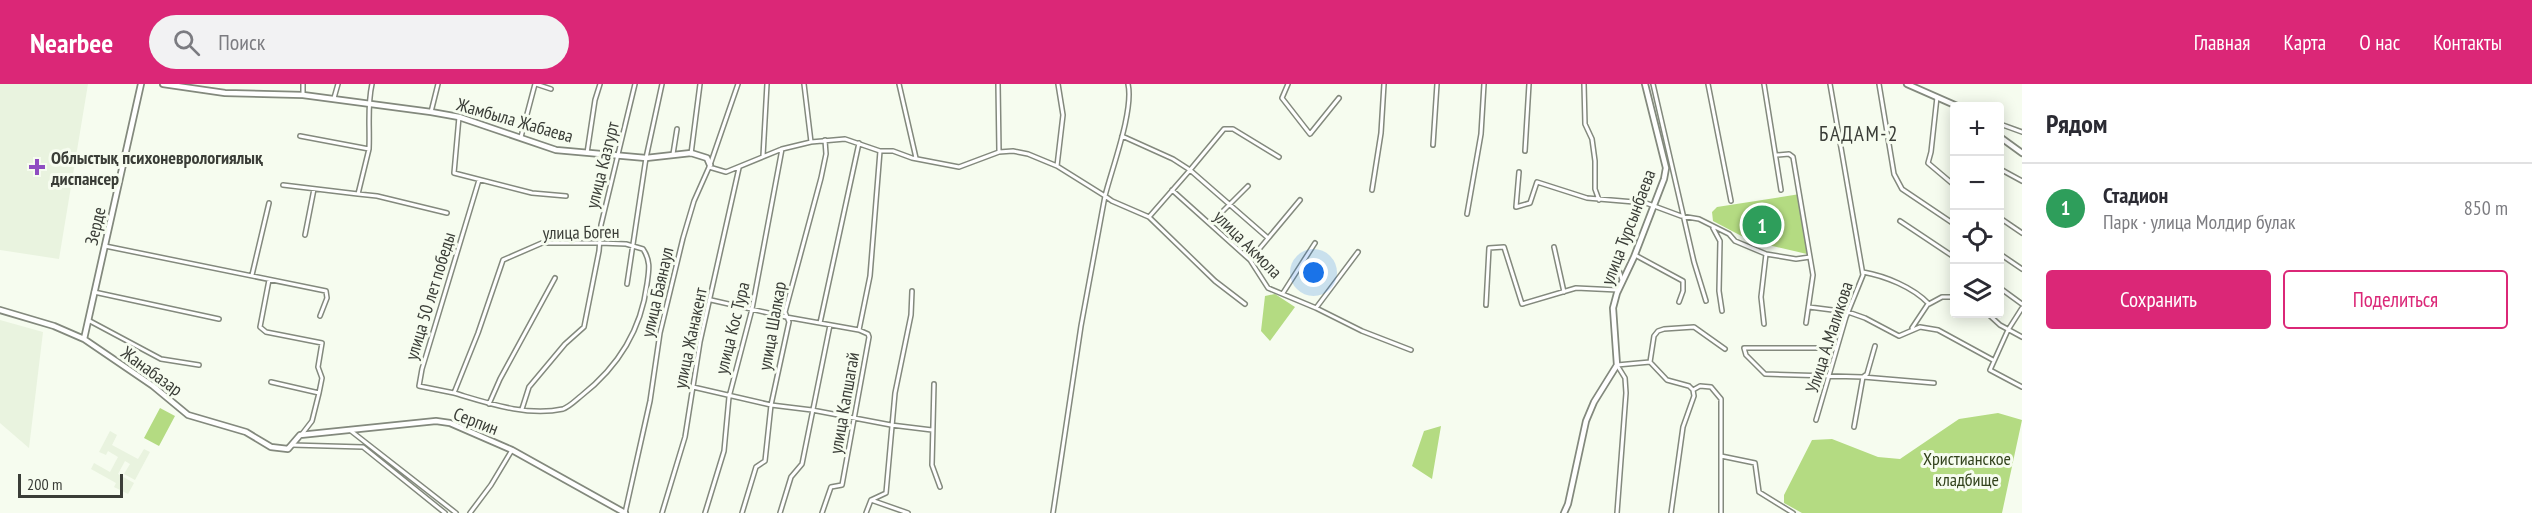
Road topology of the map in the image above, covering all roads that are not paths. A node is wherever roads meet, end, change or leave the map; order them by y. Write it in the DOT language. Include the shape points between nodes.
graph roads {
  1 [pos="141,84"];
  2 [pos="163,84"];
  3 [pos="303,84"];
  4 [pos="338,84"];
  5 [pos="372,84"];
  6 [pos="438,84"];
  7 [pos="536,84"];
  8 [pos="600,84"];
  9 [pos="635,84"];
  10 [pos="662,84"];
  11 [pos="700,84"];
  12 [pos="738,84"];
  13 [pos="767,84"];
  14 [pos="804,84"];
  15 [pos="899,84"];
  16 [pos="998,84"];
  17 [pos="1058,84"];
  18 [pos="1128,84"];
  19 [pos="1288,84"];
  20 [pos="1384,84"];
  21 [pos="1437,84"];
  22 [pos="1484,84"];
  23 [pos="1529,84"];
  24 [pos="1584,84"];
  25 [pos="1646,84"];
  26 [pos="1653,84"];
  27 [pos="1708,84"];
  28 [pos="1764,84"];
  29 [pos="1830,84"];
  30 [pos="1879,84"];
  31 [pos="1907,84"];
  32 [pos="551,89"];
  33 [pos="303,95"];
  34 [pos="1937,97"];
  35 [pos="1339,98"];
  36 [pos="334,100"];
  37 [pos="1950,103"];
  38 [pos="368,104"];
  39 [pos="431,112"];
  40 [pos="459,117"];
  41 [pos="2004,125"];
  42 [pos="677,129"];
  43 [pos="2022,132"];
  44 [pos="300,136"];
  45 [pos="1122,136"];
  46 [pos="521,139"];
  47 [pos="825,140"];
  48 [pos="2004,140"];
  49 [pos="811,142"];
  50 [pos="859,143"];
  51 [pos="1433,145"];
  52 [pos="369,149"];
  53 [pos="782,149"];
  54 [pos="880,151"];
  55 [pos="1525,151"];
  56 [pos="999,152"];
  57 [pos="587,153"];
  58 [pos="2022,153"];
  59 [pos="674,154"];
  60 [pos="691,154"];
  61 [pos="1777,155"];
  62 [pos="763,156"];
  63 [pos="617,157"];
  64 [pos="1280,157"];
  65 [pos="646,158"];
  66 [pos="916,158"];
  67 [pos="709,166"];
  68 [pos="1057,166"];
  69 [pos="740,168"];
  70 [pos="1190,170"];
  71 [pos="2004,171"];
  72 [pos="1519,172"];
  73 [pos="479,180"];
  74 [pos="2022,181"];
  75 [pos="1950,182"];
  76 [pos="283,185"];
  77 [pos="1248,186"];
  78 [pos="314,189"];
  79 [pos="1172,190"];
  80 [pos="1372,190"];
  81 [pos="1781,190"];
  82 [pos="358,194"];
  83 [pos="566,196"];
  84 [pos="1105,196"];
  85 [pos="1300,200"];
  86 [pos="1599,200"];
  87 [pos="1731,201"];
  88 [pos="269,203"];
  89 [pos="1229,205"];
  90 [pos="1654,205"];
  91 [pos="447,213"];
  92 [pos="1467,214"];
  93 [pos="1149,217"];
  94 [pos="1685,217"];
  95 [pos="1900,221"];
  96 [pos="1950,221"];
  97 [pos="2004,221"];
  98 [pos="1210,224"];
  99 [pos="1712,227"];
  100 [pos="2022,233"];
  101 [pos="305,235"];
  102 [pos="1268,238"];
  103 [pos="600,243"];
  104 [pos="1315,243"];
  105 [pos="105,246"];
  106 [pos="633,247"];
  107 [pos="1554,247"];
  108 [pos="1358,252"];
  109 [pos="1766,254"];
  110 [pos="1950,254"];
  111 [pos="1635,255"];
  112 [pos="1810,257"];
  113 [pos="2004,257"];
  114 [pos="1250,260"];
  115 [pos="1618,267"];
  116 [pos="2022,270"];
  117 [pos="1863,272"];
  118 [pos="252,275"];
  119 [pos="555,278"];
  120 [pos="268,279"];
  121 [pos="1623,281"];
  122 [pos="627,284"];
  123 [pos="1618,290"];
  124 [pos="912,291"];
  125 [pos="2004,291"];
  126 [pos="94,292"];
  127 [pos="1564,292"];
  128 [pos="1283,293"];
  129 [pos="1950,297"];
  130 [pos="711,300"];
  131 [pos="1706,301"];
  132 [pos="1679,302"];
  133 [pos="1245,304"];
  134 [pos="1929,304"];
  135 [pos="1486,305"];
  136 [pos="2022,306"];
  137 [pos="1809,307"];
  138 [pos="1316,308"];
  139 [pos="752,309"];
  140 [pos="0,310"];
  141 [pos="1722,311"];
  142 [pos="1848,312"];
  143 [pos="320,316"];
  144 [pos="786,317"];
  145 [pos="1993,318"];
  146 [pos="219,319"];
  147 [pos="88,320"];
  148 [pos="820,323"];
  149 [pos="1806,323"];
  150 [pos="1764,324"];
  151 [pos="830,325"];
  152 [pos="859,330"];
  153 [pos="1911,330"];
  154 [pos="2008,330"];
  155 [pos="2022,337"];
  156 [pos="84,339"];
  157 [pos="1875,346"];
  158 [pos="1837,348"];
  159 [pos="1725,349"];
  160 [pos="1412,350"];
  161 [pos="1993,360"];
  162 [pos="1650,362"];
  163 [pos="200,365"];
  164 [pos="1617,365"];
  165 [pos="1829,376"];
  166 [pos="1863,377"];
  167 [pos="271,382"];
  168 [pos="1934,383"];
  169 [pos="934,384"];
  170 [pos="693,387"];
  171 [pos="2022,387"];
  172 [pos="1693,390"];
  173 [pos="320,393"];
  174 [pos="454,393"];
  175 [pos="729,397"];
  176 [pos="489,404"];
  177 [pos="771,405"];
  178 [pos="522,409"];
  179 [pos="812,410"];
  180 [pos="856,418"];
  181 [pos="1816,420"];
  182 [pos="891,425"];
  183 [pos="1854,427"];
  184 [pos="350,430"];
  185 [pos="932,430"];
  186 [pos="300,435"];
  187 [pos="290,447"];
  188 [pos="512,450"];
  189 [pos="1721,456"];
  190 [pos="940,487"];
  191 [pos="871,500"];
  192 [pos="445,513"];
  193 [pos="456,513"];
  194 [pos="470,513"];
  195 [pos="625,513"];
  196 [pos="662,513"];
  197 [pos="705,513"];
  198 [pos="742,513"];
  199 [pos="780,513"];
  200 [pos="822,513"];
  201 [pos="866,513"];
  202 [pos="908,513"];
  203 [pos="1053,513"];
  204 [pos="1564,513"];
  205 [pos="1617,513"];
  206 [pos="1671,513"];
  207 [pos="1721,513"];
  208 [pos="1792,513"];
  1 -- 105 [label="street, Зерде"];
  2 -- 33 [label="street, Жамбыла Жабаева" via="225,93"];
  3 -- 33 [label="street"];
  4 -- 36 [label="street"];
  5 -- 38 [label="street"];
  6 -- 39 [label="street"];
  7 -- 32 [label="street"];
  7 -- 46 [label="street"];
  8 -- 57 [label="street"];
  9 -- 63 [label="street, улица Казгурт"];
  10 -- 65 [label="street"];
  11 -- 60 [label="street"];
  12 -- 67 [label="street, улица Баянаул"];
  13 -- 62 [label="street"];
  14 -- 49 [label="street"];
  15 -- 66 [label="street"];
  16 -- 56 [label="street"];
  17 -- 68 [label="street" via="1063,115"];
  18 -- 45 [label="street" via="1129,102"];
  19 -- 35 [label="street" via="1282,98 1310,134"];
  20 -- 80 [label="street"];
  21 -- 51 [label="street"];
  22 -- 92 [label="street"];
  23 -- 55 [label="street"];
  24 -- 86 [label="street" via="1585,124 1592,138"];
  25 -- 90 [label="street, улица Турсынбаева" via="1666,168"];
  26 -- 94 [label="street, улица Турсынбаева"];
  27 -- 87 [label="street"];
  28 -- 61 [label="street"];
  29 -- 117 [label="street, Улица А.Маликова"];
  30 -- 96 [label="street" via="1898,182 1902,189"];
  31 -- 34 [label="street"];
  33 -- 36 [label="street, Жамбыла Жабаева"];
  34 -- 37 [label="street"];
  34 -- 75 [label="street" via="1928,163"];
  36 -- 38 [label="street, Жамбыла Жабаева"];
  38 -- 39 [label="street, Жамбыла Жабаева"];
  38 -- 52 [label="street"];
  39 -- 40 [label="street, Жамбыла Жабаева"];
  40 -- 46 [label="street, Жамбыла Жабаева"];
  40 -- 73 [label="street" via="454,173"];
  41 -- 43 [label="street"];
  42 -- 59 [label="street"];
  44 -- 52 [label="street"];
  45 -- 70 [label="street"];
  45 -- 84 [label="street"];
  46 -- 57 [label="street, Жамбыла Жабаева" via="556,150"];
  47 -- 49 [label="street"];
  47 -- 50 [label="street"];
  47 -- 144 [label="street, улица Шалкар" via="821,178"];
  48 -- 58 [label="street"];
  49 -- 53 [label="street"];
  50 -- 54 [label="street"];
  50 -- 148 [label="street"];
  52 -- 82 [label="street"];
  53 -- 62 [label="street"];
  53 -- 139 [label="street, улица Кос Тура"];
  54 -- 66 [label="street"];
  54 -- 152 [label="street, улица Капшагай" via="870,276"];
  56 -- 66 [label="street" via="959,167"];
  56 -- 68 [label="street" via="1028,153"];
  57 -- 63 [label="street, Жамбыла Жабаева"];
  59 -- 60 [label="street, Жамбыла Жабаева"];
  59 -- 65 [label="street, Жамбыла Жабаева"];
  60 -- 67 [label="street" via="701,154"];
  61 -- 81 [label="street"];
  61 -- 112 [label="street" via="1793,157"];
  62 -- 69 [label="street"];
  63 -- 65 [label="street, Жамбыла Жабаева"];
  63 -- 103 [label="street, улица Казгурт"];
  64 -- 70 [label="street" via="1233,129 1224,129"];
  65 -- 106 [label="street"];
  67 -- 69 [label="street" via="726,172"];
  67 -- 195 [label="street, улица Баянаул" via="694,201 660,333 650,401"];
  68 -- 84 [label="street"];
  69 -- 130 [label="street, улица Жанакент"];
  70 -- 79 [label="street"];
  70 -- 89 [label="street"];
  71 -- 74 [label="street"];
  72 -- 86 [label="street" via="1516,207 1530,203 1537,182"];
  73 -- 83 [label="street" via="532,193"];
  73 -- 174 [label="street, улица 50 лет победы" via="419,386"];
  76 -- 78 [label="street"];
  77 -- 89 [label="street"];
  78 -- 82 [label="street"];
  78 -- 101 [label="street"];
  79 -- 93 [label="street"];
  79 -- 98 [label="street, улица Акмола"];
  82 -- 91 [label="street"];
  84 -- 93 [label="street"];
  84 -- 203 [label="street"];
  85 -- 102 [label="street"];
  86 -- 90 [label="street"];
  88 -- 118 [label="street"];
  89 -- 98 [label="street"];
  89 -- 102 [label="street"];
  90 -- 94 [label="street"];
  90 -- 111 [label="street, улица Турсынбаева"];
  93 -- 133 [label="street" via="1215,281"];
  94 -- 99 [label="street"];
  94 -- 131 [label="street, улица Турсынбаева"];
  95 -- 110 [label="street"];
  97 -- 100 [label="street"];
  98 -- 114 [label="street, улица Акмола"];
  99 -- 109 [label="street"];
  99 -- 141 [label="street" via="1720,241"];
  102 -- 114 [label="street"];
  103 -- 106 [label="street, улица Боген"];
  103 -- 174 [label="street, улица Боген" via="542,243 503,260"];
  103 -- 178 [label="street, улица Казгурт" via="584,327 529,387"];
  104 -- 128 [label="street"];
  105 -- 118 [label="street"];
  105 -- 126 [label="street, Зерде"];
  106 -- 122 [label="street"];
  106 -- 178 [label="street, улица Боген" via="644,249 650,260 641,320 625,352 598,383 565,409"];
  107 -- 127 [label="street"];
  108 -- 138 [label="street"];
  109 -- 112 [label="street"];
  109 -- 150 [label="street" via="1761,297"];
  111 -- 121 [label="street, улица Турсынбаева"];
  111 -- 132 [label="street" via="1683,281"];
  112 -- 137 [label="street" via="1813,275"];
  113 -- 116 [label="street"];
  114 -- 128 [label="street, улица Акмола" via="1268,288"];
  115 -- 121 [label="street"];
  117 -- 134 [label="street" via="1920,295"];
  117 -- 142 [label="street, Улица А.Маликова"];
  118 -- 120 [label="street"];
  119 -- 176 [label="street"];
  120 -- 143 [label="street" via="326,291"];
  120 -- 173 [label="street" via="260,327 266,332 322,343"];
  121 -- 123 [label="street, улица Турсынбаева"];
  123 -- 127 [label="street" via="1576,288"];
  123 -- 164 [label="street, улица Турсынбаева" via="1613,308"];
  124 -- 182 [label="street"];
  125 -- 136 [label="street"];
  126 -- 146 [label="street"];
  126 -- 147 [label="street, Зерде"];
  127 -- 135 [label="street" via="1522,304 1504,247 1494,246 1489,248"];
  128 -- 138 [label="street, улица Акмола"];
  129 -- 134 [label="street"];
  130 -- 139 [label="street"];
  130 -- 170 [label="street, улица Жанакент"];
  134 -- 153 [label="street"];
  136 -- 154 [label="street"];
  137 -- 142 [label="street"];
  137 -- 149 [label="street"];
  138 -- 160 [label="street, улица Акмола"];
  139 -- 144 [label="street"];
  139 -- 175 [label="street, улица Кос Тура"];
  140 -- 156 [label="street, Жанабазар"];
  142 -- 153 [label="street" via="1899,336"];
  142 -- 158 [label="street, Улица А.Маликова"];
  144 -- 148 [label="street"];
  144 -- 177 [label="street, улица Шалкар" via="789,322"];
  145 -- 154 [label="street"];
  147 -- 156 [label="street, Зерде"];
  147 -- 163 [label="street" via="161,359"];
  148 -- 151 [label="street"];
  151 -- 152 [label="street"];
  151 -- 179 [label="street"];
  152 -- 180 [label="street, улица Капшагай" via="869,337"];
  153 -- 161 [label="street" via="1938,330"];
  154 -- 155 [label="street"];
  154 -- 161 [label="street"];
  156 -- 187 [label="street, Жанабазар" via="188,415 246,432 271,447"];
  157 -- 166 [label="street"];
  158 -- 165 [label="street, Улица А.Маликова"];
  158 -- 165 [label="street" via="1744,348 1765,374"];
  159 -- 162 [label="street" via="1694,327 1664,329 1654,336"];
  161 -- 171 [label="street" via="1991,372"];
  162 -- 164 [label="street"];
  162 -- 172 [label="street" via="1667,381"];
  164 -- 204 [label="street" via="1586,421"];
  164 -- 205 [label="street" via="1625,378 1626,393"];
  165 -- 166 [label="street"];
  165 -- 181 [label="street, Улица А.Маликова"];
  166 -- 168 [label="street"];
  166 -- 183 [label="street"];
  167 -- 173 [label="street"];
  169 -- 185 [label="street"];
  170 -- 175 [label="street"];
  170 -- 196 [label="street, улица Жанакент" via="685,437"];
  172 -- 189 [label="street" via="1711,387 1721,399"];
  172 -- 206 [label="street" via="1683,427"];
  173 -- 186 [label="street" via="312,421"];
  174 -- 176 [label="street, улица Боген"];
  175 -- 177 [label="street"];
  175 -- 197 [label="street, улица Кос Тура" via="724,451"];
  176 -- 178 [label="street, улица Боген"];
  177 -- 179 [label="street"];
  177 -- 198 [label="street, улица Шалкар" via="765,461 756,467"];
  179 -- 180 [label="street"];
  179 -- 199 [label="street" via="802,464 791,477"];
  180 -- 182 [label="street"];
  180 -- 200 [label="street, улица Капшагай" via="842,485 831,487"];
  182 -- 185 [label="street"];
  182 -- 191 [label="street" via="886,493"];
  184 -- 186 [label="street, Серпин"];
  184 -- 188 [label="street, Серпин" via="436,421 450,423"];
  184 -- 193 [label="street"];
  185 -- 190 [label="street" via="932,465"];
  186 -- 187 [label="street"];
  187 -- 192 [label="street" via="363,447"];
  188 -- 194 [label="street"];
  188 -- 195 [label="street, Серпин"];
  189 -- 207 [label="street"];
  189 -- 208 [label="street" via="1755,463 1759,492"];
  191 -- 201 [label="street"];
  191 -- 202 [label="street"];
}
